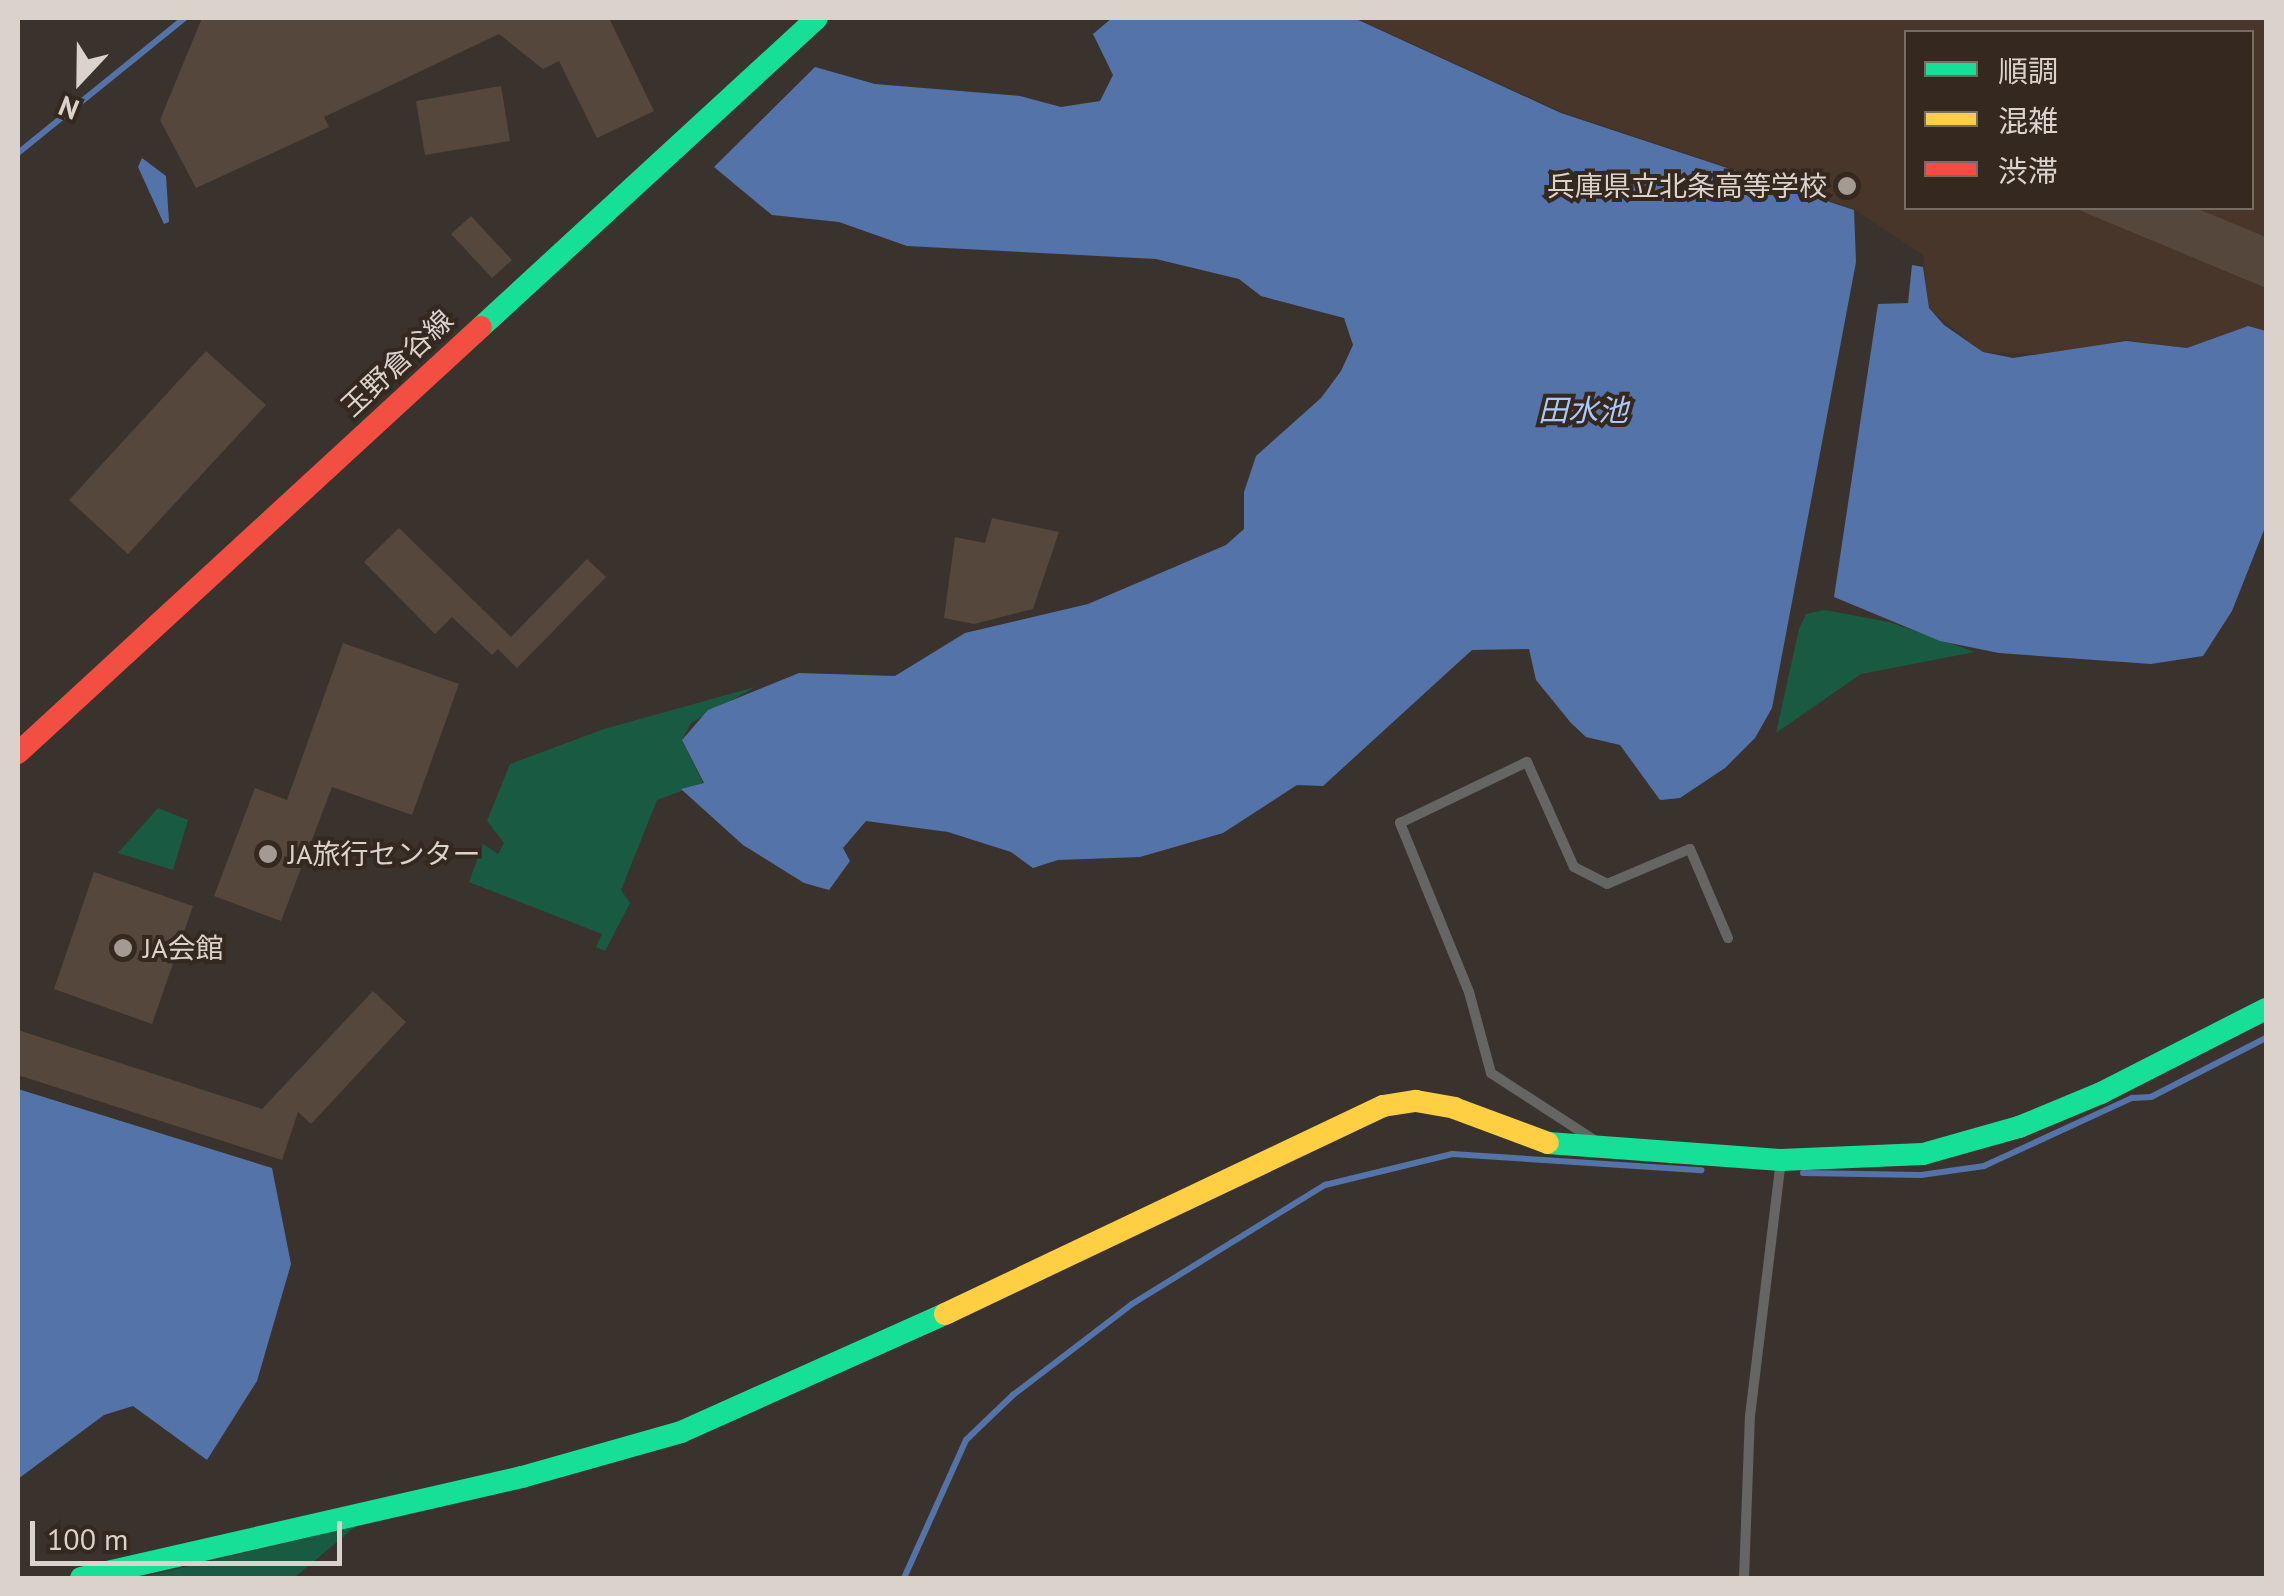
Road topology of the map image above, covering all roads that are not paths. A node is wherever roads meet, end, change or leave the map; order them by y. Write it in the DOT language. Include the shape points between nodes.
graph roads {
  1 [pos="817,18"];
  2 [pos="18,753"];
  3 [pos="1728,938"];
  4 [pos="2266,1009"];
  5 [pos="1611,1151"];
  6 [pos="1781,1160"];
  7 [pos="81,1578"];
  8 [pos="1744,1578"];
  1 -- 2 [label="street, 玉野倉谷線"];
  3 -- 5 [label="lane" via="1690,849 1607,884 1574,867 1527,762 1400,823 1469,992 1491,1073"];
  4 -- 6 [label="street" via="2020,1127 1923,1154"];
  5 -- 6 [label="street"];
  5 -- 7 [label="street" via="1531,1141 1454,1108 1416,1101 1384,1106 749,1407 681,1432 522,1477"];
  6 -- 8 [label="lane" via="1750,1416"];
}
